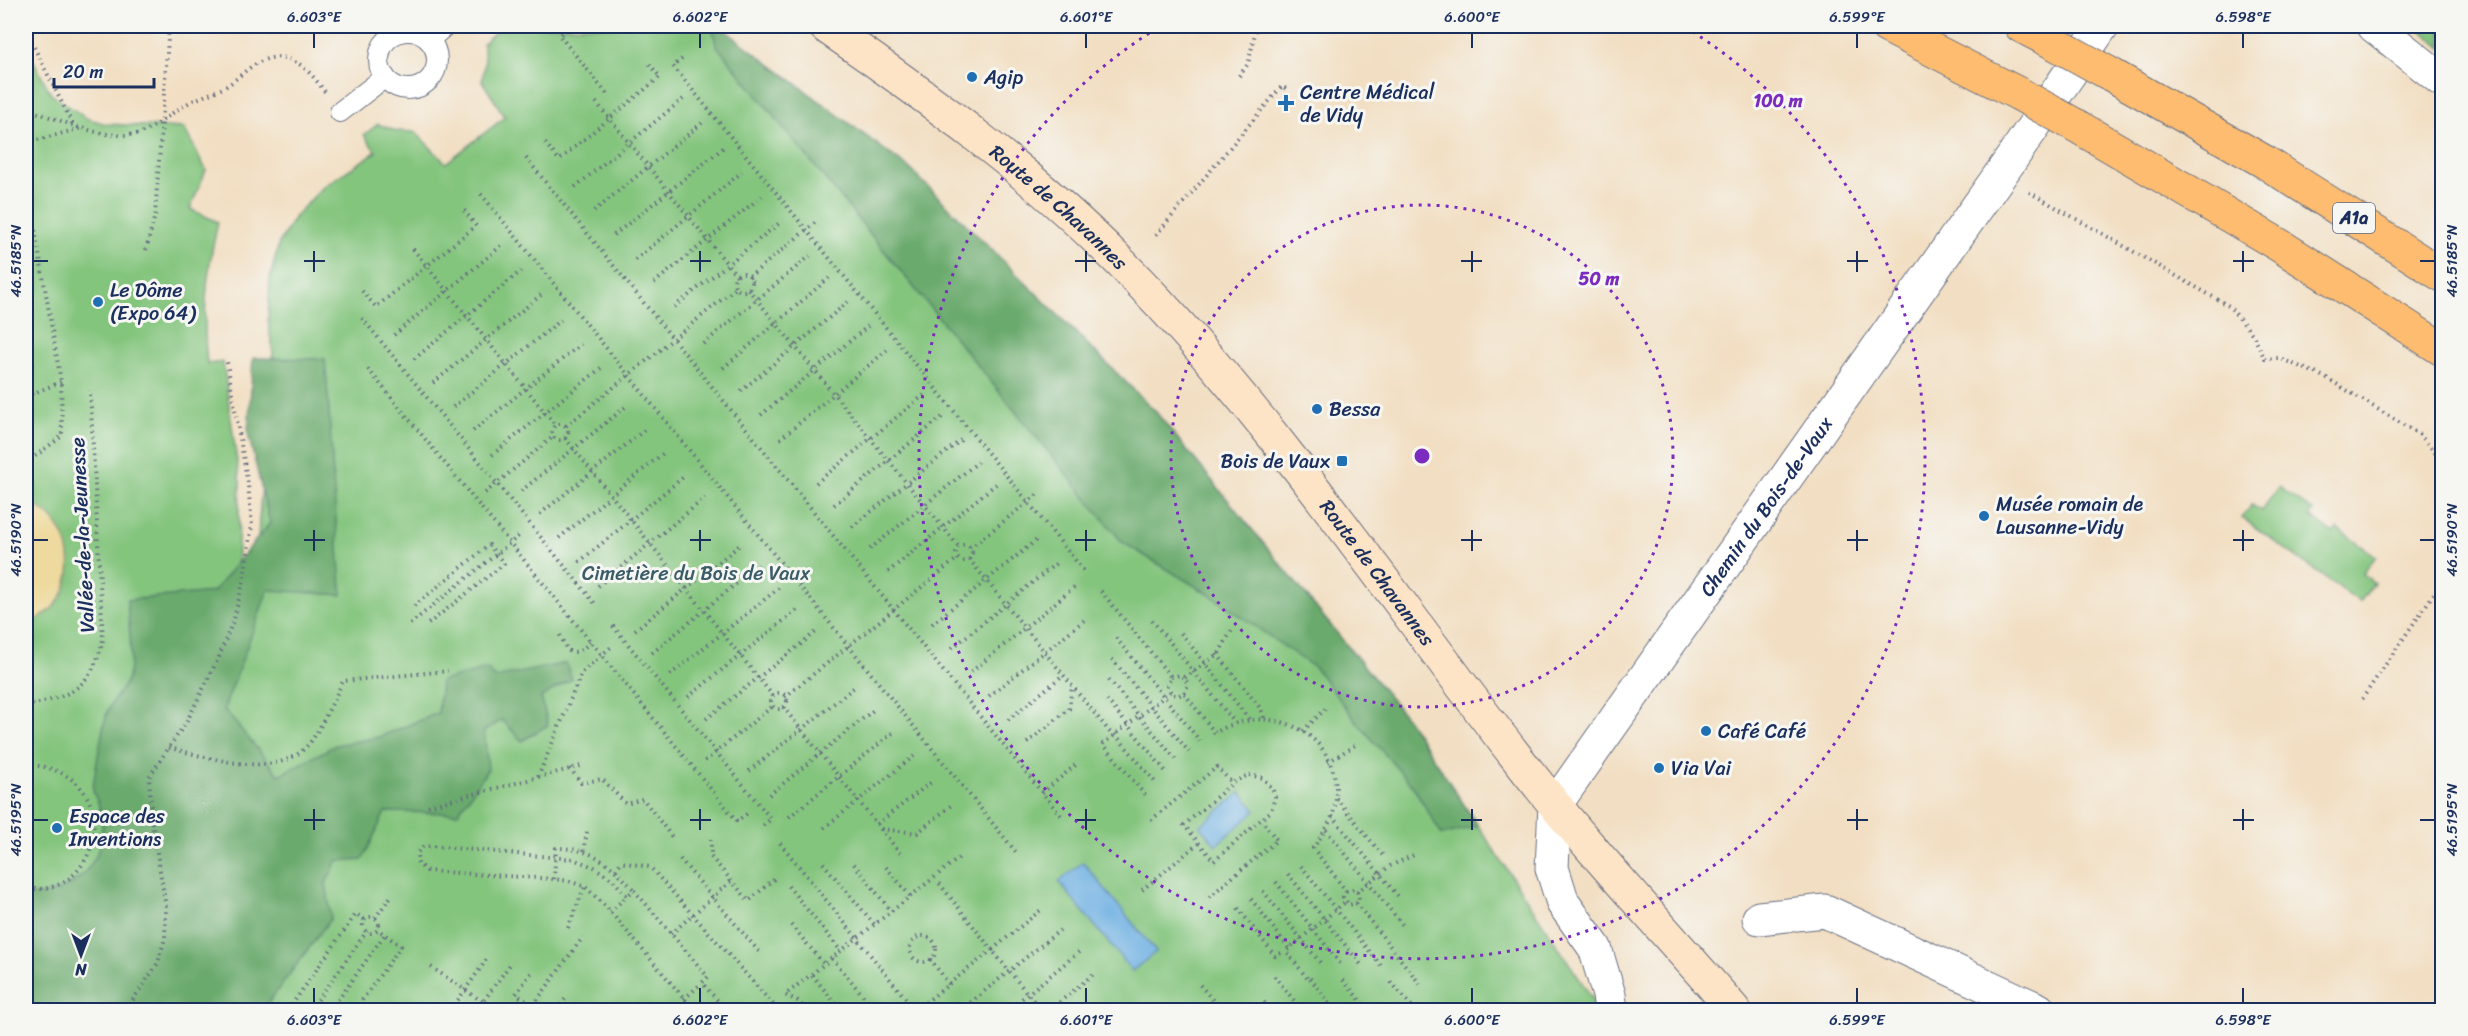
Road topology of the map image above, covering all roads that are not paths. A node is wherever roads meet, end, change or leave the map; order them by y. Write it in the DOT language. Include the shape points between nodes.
graph roads {
  1 [pos="445,26"];
  2 [pos="825,26"];
  3 [pos="1886,26"];
  4 [pos="2021,26"];
  5 [pos="2102,26"];
  6 [pos="2374,26"];
  7 [pos="429,40"];
  8 [pos="385,77"];
  9 [pos="2442,80"];
  10 [pos="340,112"];
  11 [pos="2442,274"];
  12 [pos="2442,349"];
  13 [pos="1555,805"];
  14 [pos="1759,918"];
  15 [pos="1611,1011"];
  16 [pos="1734,1011"];
  17 [pos="2039,1011"];
  1 -- 7 [label="lane"];
  2 -- 13 [label="main road, Route de Chavannes" via="996,149 1123,265 1236,389"];
  3 -- 12 [label="highway, bridge" via="2075,125 2279,245"];
  4 -- 11 [label="highway, A1a, bridge" via="2265,162"];
  5 -- 13 [label="street, Chemin du Bois-de-Vaux"];
  6 -- 9 [label="street"];
  7 -- 8 [label="lane" via="407,31 392,36 385,42 379,59"];
  7 -- 8 [label="lane" via="437,57 427,81 410,88"];
  8 -- 10 [label="lane"];
  13 -- 15 [label="street" via="1552,868 1563,903 1595,948"];
  13 -- 16 [label="main road, Route de Chavannes"];
  14 -- 17 [label="street" via="1825,911"];
}
